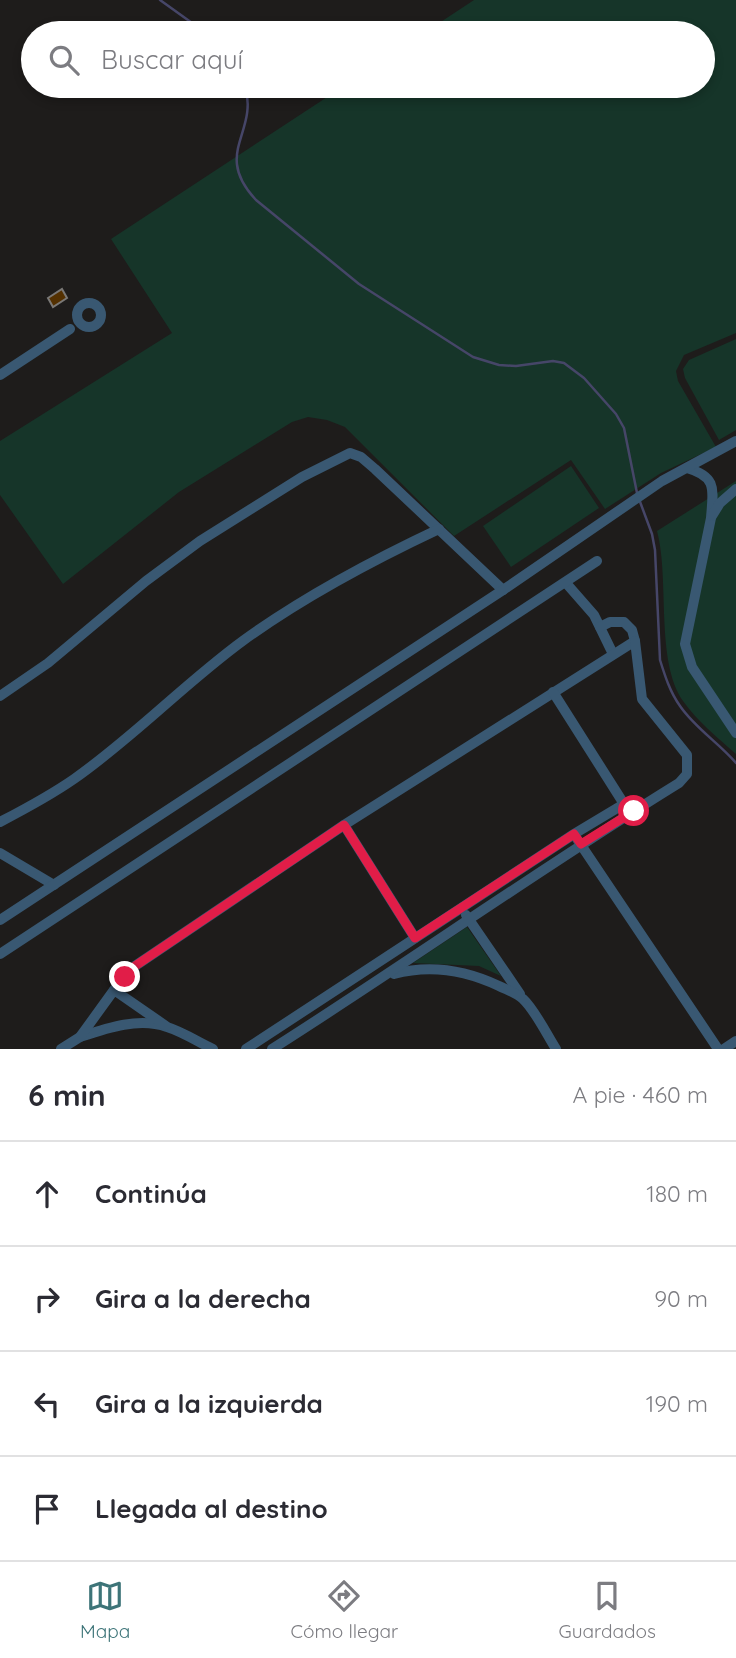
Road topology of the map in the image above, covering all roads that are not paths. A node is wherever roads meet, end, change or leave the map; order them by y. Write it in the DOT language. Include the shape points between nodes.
graph roads {
  1 [pos="78,315"];
  2 [pos="86,327"];
  3 [pos="70,329"];
  4 [pos="0,376"];
  5 [pos="736,441"];
  6 [pos="712,454"];
  7 [pos="687,468"];
  8 [pos="709,478"];
  9 [pos="733,491"];
  10 [pos="711,518"];
  11 [pos="439,529"];
  12 [pos="597,561"];
  13 [pos="565,583"];
  14 [pos="503,590"];
  15 [pos="600,627"];
  16 [pos="635,641"];
  17 [pos="613,654"];
  18 [pos="553,692"];
  19 [pos="0,696"];
  20 [pos="736,733"];
  21 [pos="0,822"];
  22 [pos="344,825"];
  23 [pos="574,834"];
  24 [pos="581,844"];
  25 [pos="0,853"];
  26 [pos="54,885"];
  27 [pos="462,909"];
  28 [pos="469,919"];
  29 [pos="0,920"];
  30 [pos="415,938"];
  31 [pos="0,954"];
  32 [pos="384,977"];
  33 [pos="114,990"];
  34 [pos="524,999"];
  35 [pos="166,1026"];
  36 [pos="80,1037"];
  37 [pos="736,1041"];
  38 [pos="61,1049"];
  39 [pos="213,1049"];
  40 [pos="246,1049"];
  41 [pos="272,1049"];
  42 [pos="556,1049"];
  43 [pos="718,1049"];
  44 [pos="724,1049"];
  1 -- 2 [label="street"];
  1 -- 2 [label="street" via="87,304 100,310 99,321"];
  1 -- 3 [label="street"];
  2 -- 3 [label="street"];
  3 -- 4 [label="street"];
  5 -- 6 [label="street"];
  6 -- 7 [label="street"];
  6 -- 8 [label="street"];
  7 -- 8 [label="street"];
  7 -- 14 [label="street"];
  8 -- 9 [label="street"];
  8 -- 10 [label="street"];
  9 -- 10 [label="street"];
  10 -- 20 [label="street" via="685,644 692,667"];
  11 -- 14 [label="street"];
  11 -- 19 [label="street" via="361,457 342,456 200,541"];
  11 -- 21 [label="street" via="365,565 267,625 74,779"];
  12 -- 13 [label="street"];
  13 -- 15 [label="street"];
  13 -- 31 [label="street"];
  14 -- 26 [label="street"];
  15 -- 16 [label="street" via="624,622"];
  15 -- 17 [label="street"];
  16 -- 17 [label="street"];
  16 -- 24 [label="street" via="642,699 687,755 689,769 679,783"];
  17 -- 18 [label="street"];
  18 -- 22 [label="street"];
  18 -- 23 [label="street" via="624,804"];
  22 -- 30 [label="street"];
  22 -- 33 [label="street" via="135,966"];
  23 -- 24 [label="street"];
  23 -- 27 [label="street"];
  24 -- 28 [label="street"];
  24 -- 43 [label="street"];
  25 -- 26 [label="street"];
  26 -- 29 [label="street"];
  27 -- 28 [label="street"];
  27 -- 30 [label="street"];
  28 -- 32 [label="street"];
  28 -- 34 [label="street"];
  30 -- 40 [label="street"];
  32 -- 34 [label="street" via="414,970 451,970 477,976"];
  32 -- 41 [label="street"];
  33 -- 35 [label="street"];
  33 -- 36 [label="street"];
  34 -- 42 [label="street"];
  35 -- 36 [label="street" via="128,1024"];
  35 -- 39 [label="street"];
  36 -- 38 [label="street"];
  37 -- 44 [label="street"];
}
